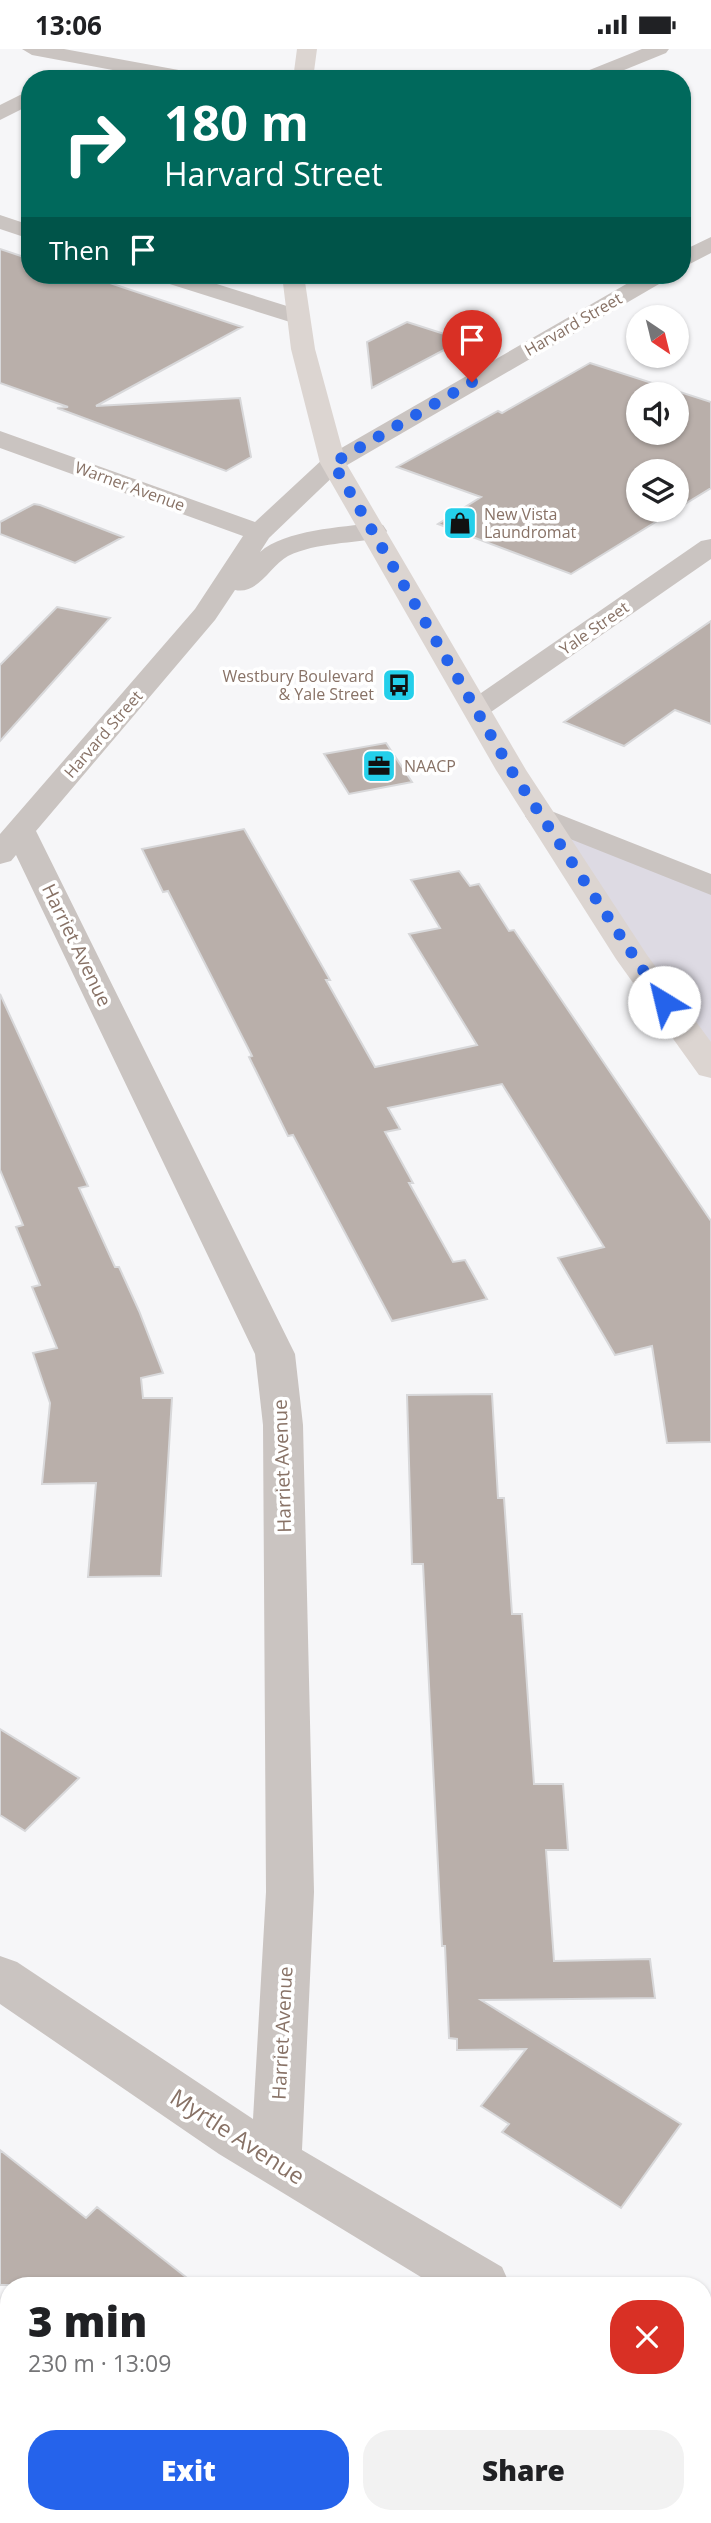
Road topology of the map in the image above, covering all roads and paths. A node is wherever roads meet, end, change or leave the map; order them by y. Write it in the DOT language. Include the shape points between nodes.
graph roads {
  1 [pos="32,49"];
  2 [pos="307,49"];
  3 [pos="659,49"];
  4 [pos="92,60"];
  5 [pos="74,70"];
  6 [pos="146,70"];
  7 [pos="304,70"];
  8 [pos="606,70"];
  9 [pos="21,101"];
  10 [pos="0,114"];
  11 [pos="0,222"];
  12 [pos="21,229"];
  13 [pos="711,244"];
  14 [pos="691,256"];
  15 [pos="194,284"];
  16 [pos="294,284"];
  17 [pos="642,284"];
  18 [pos="298,317"];
  19 [pos="0,439"];
  20 [pos="333,463"];
  21 [pos="374,531"];
  22 [pos="259,533"];
  23 [pos="711,547"];
  24 [pos="205,614"];
  25 [pos="478,708"];
  26 [pos="541,816"];
  27 [pos="10,842"];
  28 [pos="711,885"];
  29 [pos="711,1067"];
  30 [pos="0,1977"];
  31 [pos="276,2161"];
  32 [pos="469,2277"];
  1 -- 4 [label="street"];
  2 -- 7 [label="street"];
  3 -- 8 [label="street"];
  4 -- 5 [label="street"];
  4 -- 6 [label="street"];
  9 -- 10 [label="street"];
  11 -- 12 [label="street"];
  13 -- 14 [label="street"];
  15 -- 18 [label="street"];
  16 -- 18 [label="street"];
  17 -- 20 [label="street, Harvard Street"];
  18 -- 20 [label="street"];
  19 -- 22 [label="street, Warner Avenue"];
  20 -- 21 [label="street"];
  20 -- 22 [label="street, Harvard Street"];
  21 -- 24 [label="street, Harvard Street" via="316,539 277,551"];
  21 -- 25 [label="street"];
  22 -- 24 [label="street, Harvard Street"];
  23 -- 25 [label="street, Yale Street"];
  24 -- 27 [label="street, Harvard Street"];
  25 -- 26 [label="street"];
  26 -- 28 [label="street"];
  26 -- 29 [label="street" via="633,959"];
  27 -- 31 [label="street, Harriet Avenue" via="275,1354 283,1425 290,1892"];
  30 -- 31 [label="street, Myrtle Avenue"];
  31 -- 32 [label="street, Myrtle Avenue"];
}
